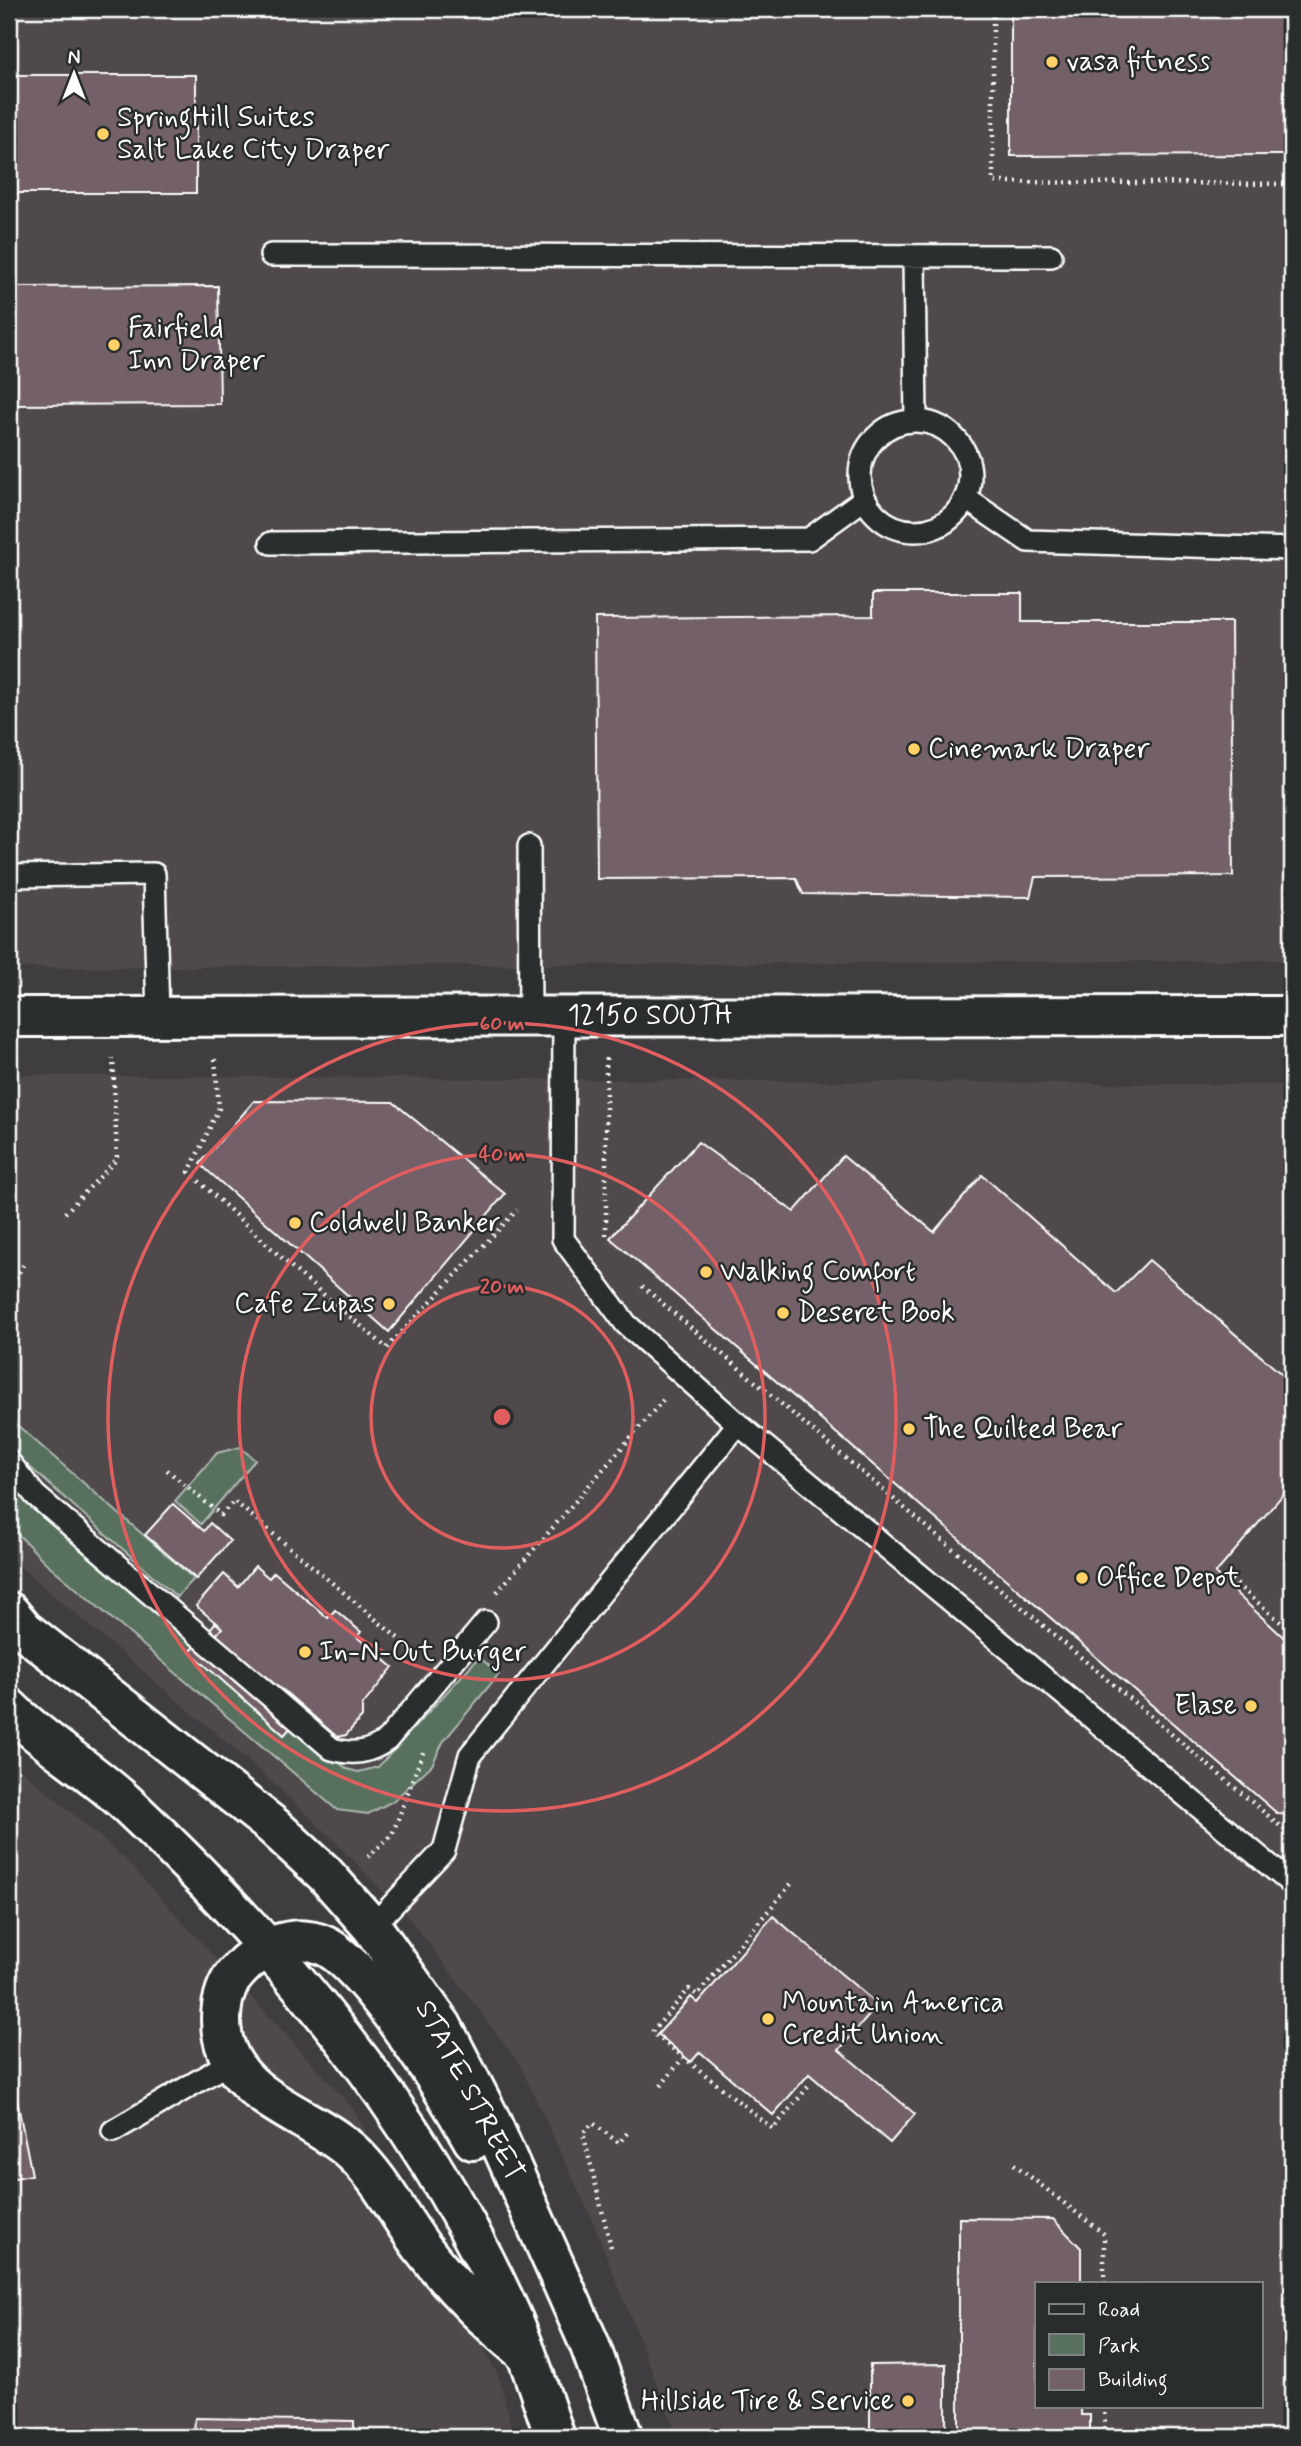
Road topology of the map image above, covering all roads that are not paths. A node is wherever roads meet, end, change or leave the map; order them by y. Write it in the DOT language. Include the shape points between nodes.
graph roads {
  1 [pos="271,255"];
  2 [pos="914,256"];
  3 [pos="1051,256"];
  4 [pos="916,420"];
  5 [pos="965,498"];
  6 [pos="864,499"];
  7 [pos="271,543"];
  8 [pos="1292,549"];
  9 [pos="529,846"];
  10 [pos="9,876"];
  11 [pos="158,1016"];
  12 [pos="547,1016"];
  13 [pos="1292,1016"];
  14 [pos="9,1017"];
  15 [pos="738,1424"];
  16 [pos="9,1462"];
  17 [pos="9,1612"];
  18 [pos="486,1622"];
  19 [pos="9,1709"];
  20 [pos="1292,1884"];
  21 [pos="372,1927"];
  22 [pos="269,1947"];
  23 [pos="232,2061"];
  24 [pos="113,2131"];
  25 [pos="559,2275"];
  26 [pos="524,2352"];
  27 [pos="555,2437"];
  28 [pos="623,2437"];
  1 -- 2 [label="lane"];
  2 -- 3 [label="lane"];
  2 -- 4 [label="lane"];
  4 -- 5 [label="lane" via="951,433 962,447 969,463"];
  4 -- 6 [label="lane" via="897,423 868,445 859,481"];
  5 -- 6 [label="lane" via="942,524 906,531 875,514"];
  5 -- 8 [label="lane" via="1028,541"];
  6 -- 7 [label="lane" via="809,539"];
  9 -- 12 [label="lane"];
  10 -- 11 [label="lane" via="154,874"];
  11 -- 12 [label="main road, 12150 SOUTH"];
  11 -- 14 [label="main road, 12150 SOUTH"];
  12 -- 13 [label="main road, 12150 SOUTH"];
  12 -- 15 [label="lane" via="563,1239 626,1324"];
  15 -- 20 [label="lane"];
  15 -- 21 [label="lane" via="470,1755 444,1850"];
  16 -- 18 [label="lane" via="35,1495 332,1749 357,1753 387,1740"];
  17 -- 21 [label="main road, STATE STREET" via="24,1630 272,1825 324,1873"];
  19 -- 22 [label="main road" via="125,1802"];
  21 -- 25 [label="main road, STATE STREET" via="442,2026 488,2115"];
  22 -- 23 [label="main road" via="240,1968 225,1994 222,2032"];
  22 -- 25 [label="main road" via="308,1940 324,1945 365,1983 428,2064 514,2213"];
  22 -- 26 [label="main road" via="347,2039 431,2163 511,2314"];
  23 -- 24 [label="lane"];
  23 -- 26 [label="main road" via="248,2082 353,2153 443,2275"];
  25 -- 28 [label="main road, STATE STREET"];
  26 -- 27 [label="main road"];
}
